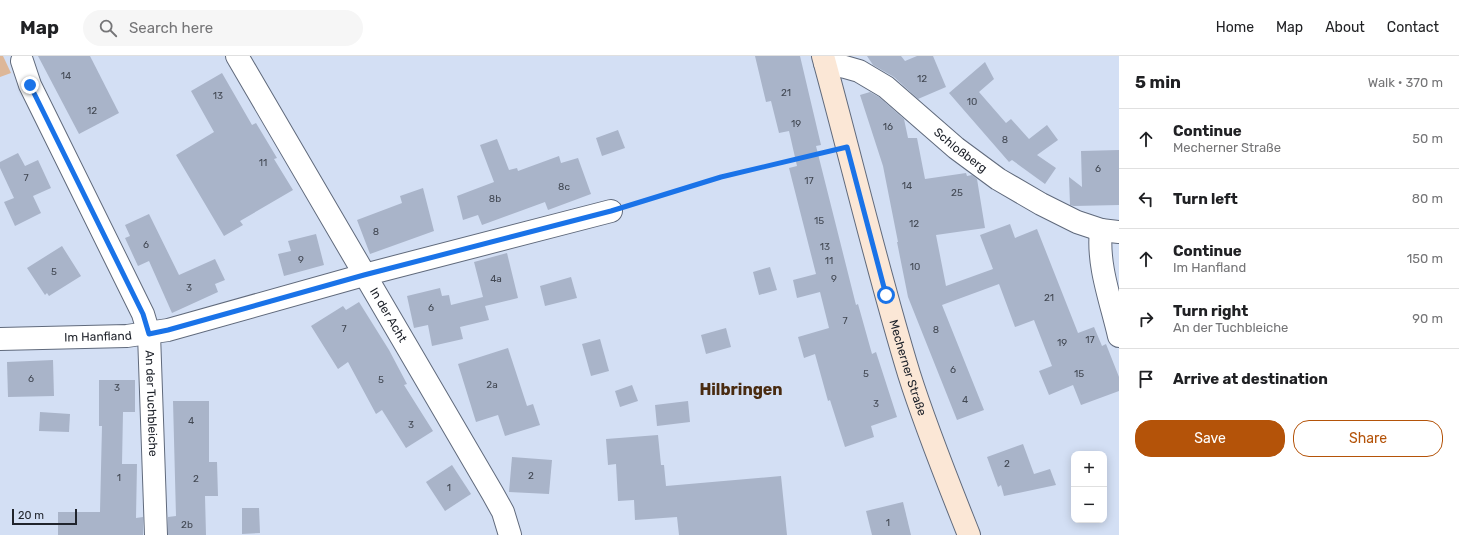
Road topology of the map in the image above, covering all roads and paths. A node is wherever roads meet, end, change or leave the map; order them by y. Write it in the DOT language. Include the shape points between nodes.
graph roads {
  1 [pos="237,56"];
  2 [pos="824,60"];
  3 [pos="22,61"];
  4 [pos="847,147"];
  5 [pos="611,211"];
  6 [pos="1110,231"];
  7 [pos="364,275"];
  8 [pos="149,334"];
  9 [pos="1119,336"];
  10 [pos="0,339"];
  11 [pos="156,535"];
  12 [pos="510,535"];
  13 [pos="969,535"];
  1 -- 7 [label="street, In der Acht"];
  2 -- 4 [label="main road, Mecherner Straße"];
  2 -- 6 [label="street, Schloßberg" via="859,71 886,87 956,148 998,179 1077,222"];
  3 -- 8 [label="street, An der Tuchbleiche" via="30,85 143,314"];
  4 -- 5 [label="path" via="721,177"];
  4 -- 13 [label="main road, Mecherner Straße" via="910,374 928,430"];
  5 -- 7 [label="street, Im Hanfland"];
  6 -- 9 [label="street, Schloßberg" via="1099,245 1100,260"];
  7 -- 8 [label="street, Im Hanfland"];
  7 -- 12 [label="street, In der Acht" via="493,494 503,512"];
  8 -- 10 [label="street, Im Hanfland"];
  8 -- 11 [label="street, An der Tuchbleiche"];
}
